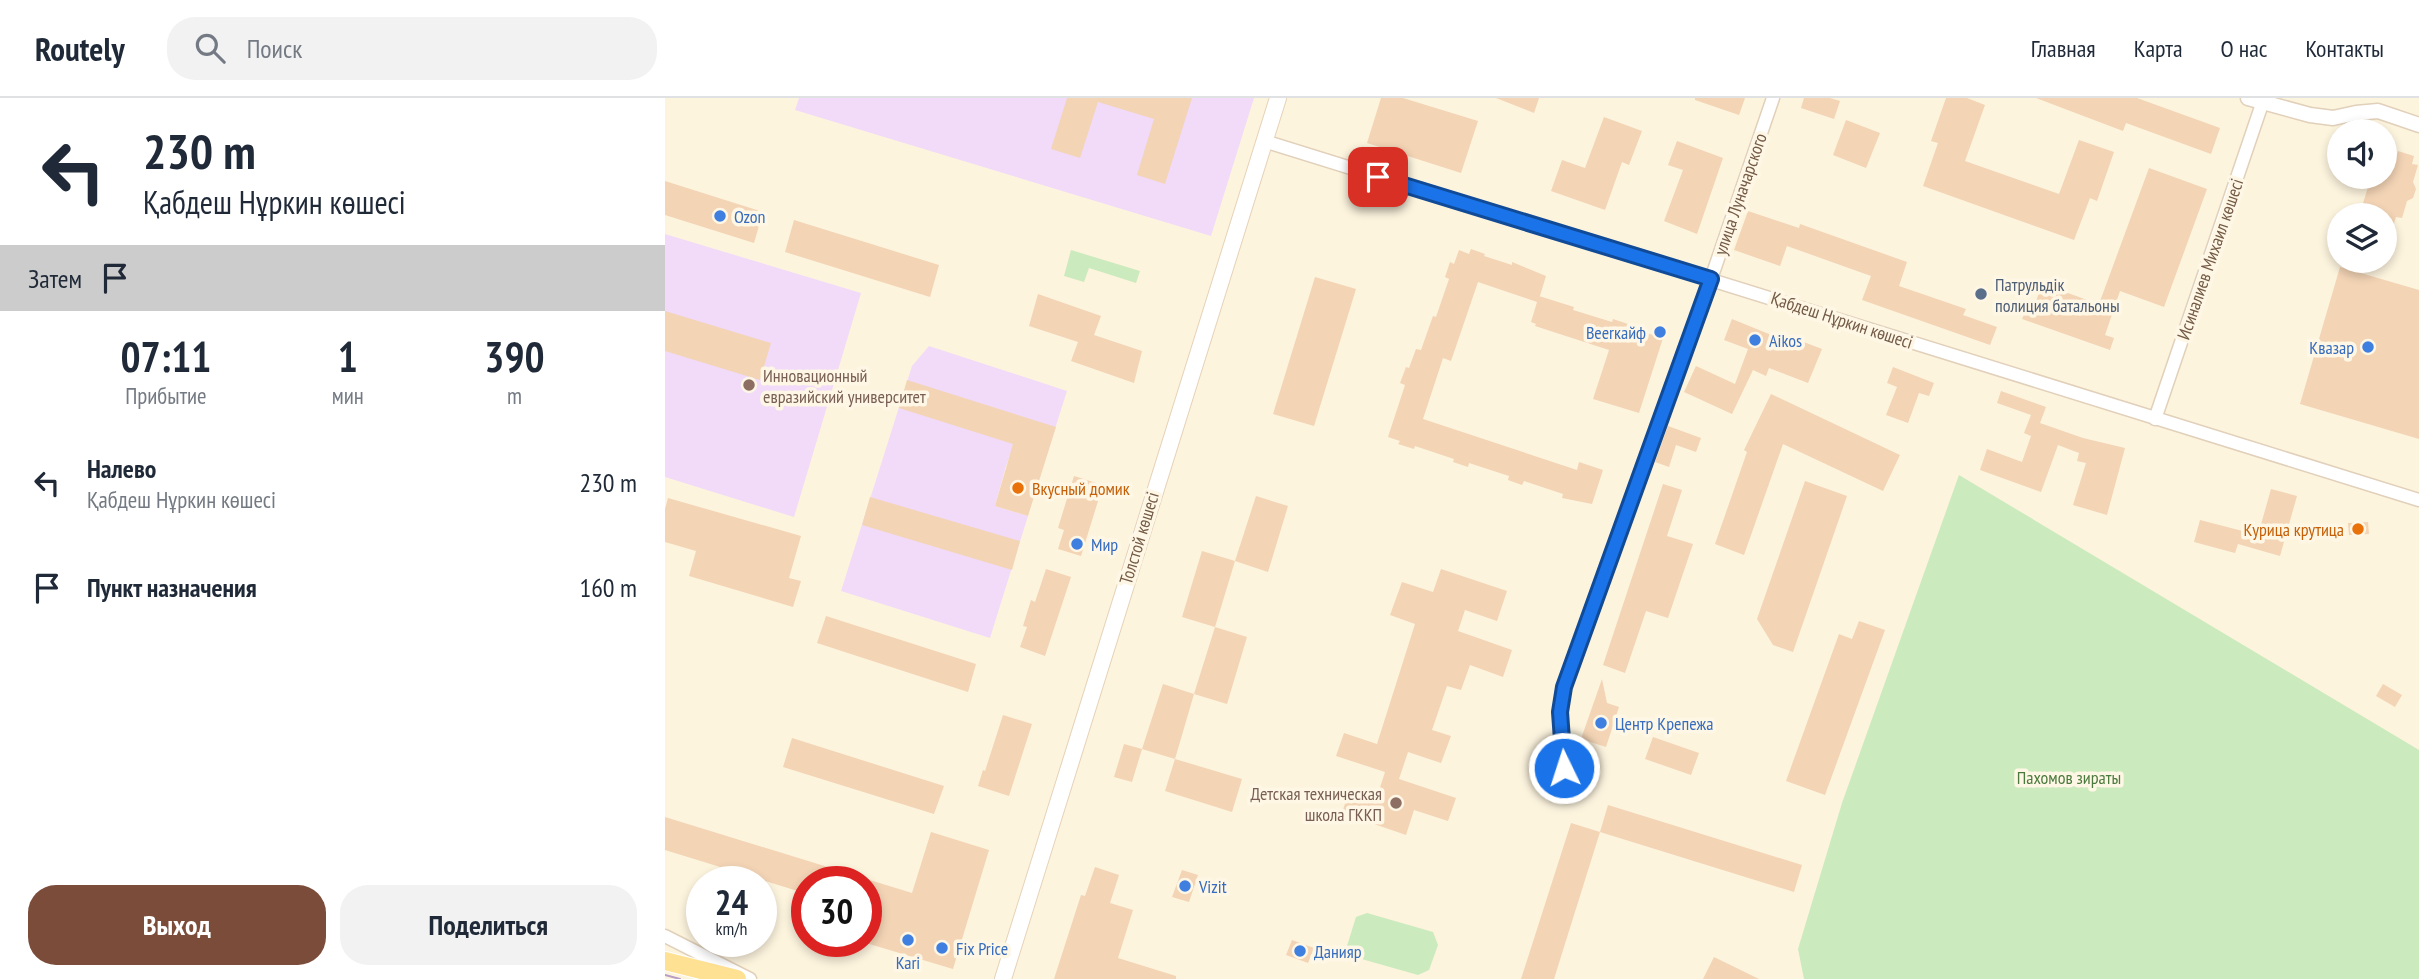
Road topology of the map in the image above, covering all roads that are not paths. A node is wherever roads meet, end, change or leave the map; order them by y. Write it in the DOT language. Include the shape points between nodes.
graph roads {
  1 [pos="1278,98"];
  2 [pos="1773,98"];
  3 [pos="2248,98"];
  4 [pos="2264,101"];
  5 [pos="2419,125"];
  6 [pos="1264,141"];
  7 [pos="1711,279"];
  8 [pos="2155,419"];
  9 [pos="2419,500"];
  10 [pos="1564,768"];
  11 [pos="665,936"];
  12 [pos="665,961"];
  13 [pos="737,979"];
  14 [pos="750,979"];
  15 [pos="1003,979"];
  1 -- 6 [label="main road, Толстой көшесі"];
  2 -- 7 [label="street, улица Луначарского"];
  3 -- 4 [label="street"];
  4 -- 5 [label="street" via="2333,118 2378,111"];
  4 -- 8 [label="street, Исиналиев Михаил көшесі"];
  6 -- 7 [label="street, Қабдеш Нұркин көшесі"];
  6 -- 15 [label="main road, Толстой көшесі"];
  7 -- 8 [label="street, Қабдеш Нұркин көшесі"];
  7 -- 10 [label="street, улица Луначарского" via="1564,687 1560,712"];
  8 -- 9 [label="street, Қабдеш Нұркин көшесі"];
  11 -- 14 [label="street"];
  12 -- 13 [label="main road"];
}
